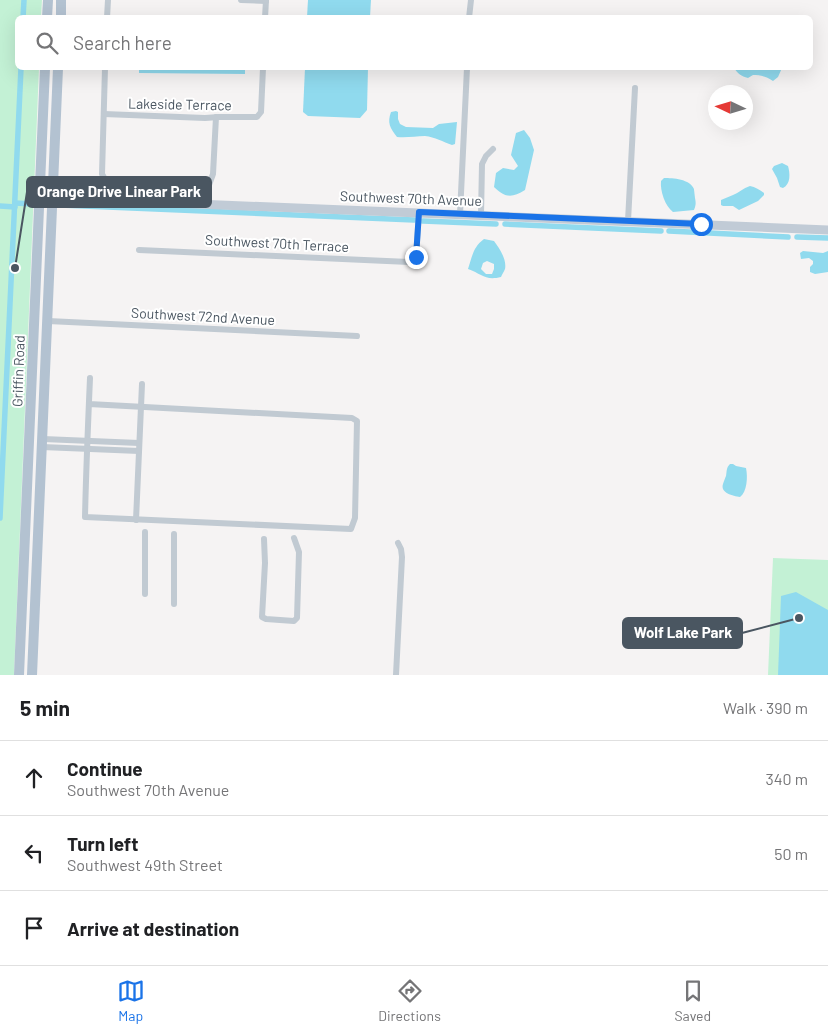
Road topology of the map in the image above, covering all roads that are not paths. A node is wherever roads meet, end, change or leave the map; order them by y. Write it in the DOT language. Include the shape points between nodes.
graph roads {
  1 [pos="48,0"];
  2 [pos="61,0"];
  3 [pos="108,0"];
  4 [pos="241,0"];
  5 [pos="266,0"];
  6 [pos="471,0"];
  7 [pos="47,15"];
  8 [pos="61,15"];
  9 [pos="107,15"];
  10 [pos="265,15"];
  11 [pos="470,15"];
  12 [pos="45,70"];
  13 [pos="58,70"];
  14 [pos="105,70"];
  15 [pos="263,70"];
  16 [pos="468,70"];
  17 [pos="635,88"];
  18 [pos="104,114"];
  19 [pos="216,117"];
  20 [pos="493,149"];
  21 [pos="40,174"];
  22 [pos="53,198"];
  23 [pos="39,205"];
  24 [pos="419,212"];
  25 [pos="460,214"];
  26 [pos="481,215"];
  27 [pos="52,219"];
  28 [pos="628,221"];
  29 [pos="828,230"];
  30 [pos="139,250"];
  31 [pos="48,321"];
  32 [pos="357,336"];
  33 [pos="90,378"];
  34 [pos="142,384"];
  35 [pos="89,404"];
  36 [pos="141,407"];
  37 [pos="87,440"];
  38 [pos="42,443"];
  39 [pos="139,443"];
  40 [pos="87,448"];
  41 [pos="139,450"];
  42 [pos="136,520"];
  43 [pos="145,532"];
  44 [pos="174,534"];
  45 [pos="264,538"];
  46 [pos="294,538"];
  47 [pos="398,544"];
  48 [pos="145,594"];
  49 [pos="174,604"];
  50 [pos="19,675"];
  51 [pos="32,675"];
  52 [pos="396,675"];
  1 -- 7 [label="main road"];
  2 -- 8 [label="main road"];
  3 -- 9 [label="street"];
  4 -- 5 [label="street"];
  5 -- 10 [label="street"];
  6 -- 11 [label="street"];
  12 -- 21 [label="main road, Griffin Road"];
  13 -- 22 [label="main road, Griffin Road"];
  14 -- 18 [label="street"];
  15 -- 19 [label="street, Lakeside Terrace" via="261,112 257,117"];
  16 -- 25 [label="street"];
  17 -- 28 [label="street"];
  18 -- 19 [label="street, Lakeside Terrace"];
  18 -- 19 [label="street" via="102,174 112,184 209,185 213,174"];
  20 -- 26 [label="street" via="482,164"];
  21 -- 22 [label="main road" via="46,192"];
  21 -- 23 [label="main road, Griffin Road"];
  22 -- 24 [label="street, Southwest 70th Avenue"];
  22 -- 27 [label="main road, Griffin Road"];
  23 -- 27 [label="main road" via="46,208"];
  23 -- 50 [label="main road, Griffin Road"];
  24 -- 25 [label="street, Southwest 70th Avenue"];
  24 -- 30 [label="street, Southwest 70th Terrace" via="414,261"];
  25 -- 26 [label="street, Southwest 70th Avenue"];
  26 -- 28 [label="street, Southwest 70th Avenue"];
  27 -- 31 [label="main road, Griffin Road"];
  28 -- 29 [label="street, Southwest 70th Avenue"];
  31 -- 32 [label="street, Southwest 72nd Avenue"];
  31 -- 38 [label="main road, Griffin Road"];
  33 -- 35 [label="street"];
  34 -- 36 [label="street"];
  35 -- 36 [label="street"];
  35 -- 37 [label="street"];
  36 -- 39 [label="street"];
  36 -- 42 [label="street" via="357,420 355,518 351,529"];
  37 -- 38 [label="street"];
  37 -- 39 [label="street"];
  37 -- 40 [label="street"];
  38 -- 40 [label="street"];
  38 -- 51 [label="main road, Griffin Road"];
  39 -- 41 [label="street"];
  40 -- 41 [label="street"];
  40 -- 42 [label="street" via="85,517"];
  41 -- 42 [label="street"];
  43 -- 48 [label="street"];
  44 -- 49 [label="street"];
  45 -- 46 [label="street" via="262,617 294,621 297,618 299,552"];
  47 -- 52 [label="street" via="402,557"];
}
